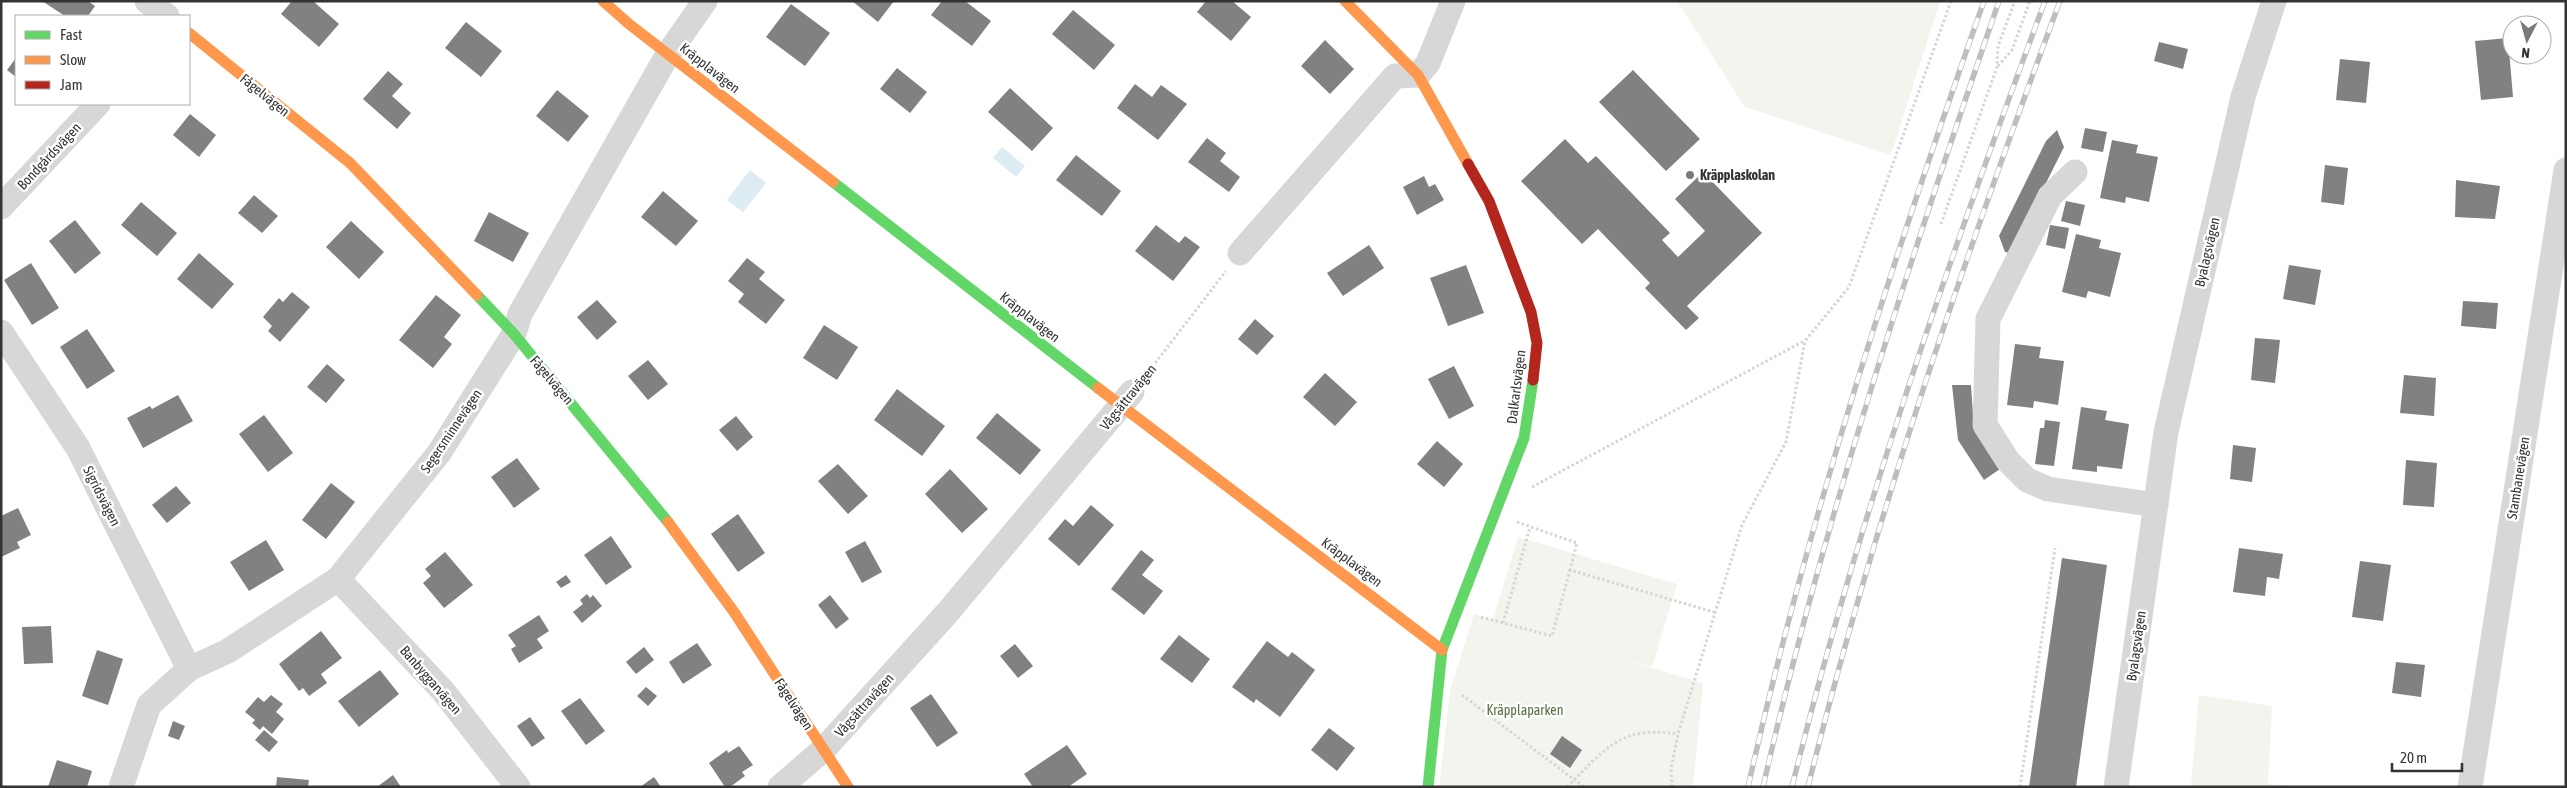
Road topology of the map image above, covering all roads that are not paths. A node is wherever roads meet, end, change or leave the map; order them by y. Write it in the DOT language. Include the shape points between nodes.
graph roads {
  1 [pos="147,1"];
  2 [pos="603,1"];
  3 [pos="705,1"];
  4 [pos="1345,1"];
  5 [pos="1453,1"];
  6 [pos="2274,1"];
  7 [pos="166,15"];
  8 [pos="190,34"];
  9 [pos="668,54"];
  10 [pos="1418,75"];
  11 [pos="97,105"];
  12 [pos="2566,170"];
  13 [pos="2075,172"];
  14 [pos="1,207"];
  15 [pos="1240,253"];
  16 [pos="1,332"];
  17 [pos="514,334"];
  18 [pos="1127,399"];
  19 [pos="2156,505"];
  20 [pos="338,579"];
  21 [pos="1442,650"];
  22 [pos="188,669"];
  23 [pos="824,749"];
  24 [pos="121,787"];
  25 [pos="518,787"];
  26 [pos="780,787"];
  27 [pos="848,787"];
  28 [pos="1428,787"];
  29 [pos="2116,787"];
  30 [pos="2470,787"];
  1 -- 7 [label="street"];
  2 -- 9 [label="street, Kräpplavägen"];
  3 -- 9 [label="street, Segersminnevägen"];
  4 -- 10 [label="street, Dalkarlsvägen"];
  5 -- 10 [label="street" via="1428,63"];
  6 -- 19 [label="street, Byalagsvägen" via="2239,116 2166,432"];
  8 -- 17 [label="street, Fågelvägen" via="350,163"];
  9 -- 17 [label="street, Segersminnevägen" via="520,314"];
  9 -- 18 [label="street, Kräpplavägen"];
  10 -- 15 [label="street" via="1396,76"];
  10 -- 21 [label="street, Dalkarlsvägen" via="1489,201 1531,312 1537,343 1524,438"];
  11 -- 14 [label="street, Bondgårdsvägen"];
  12 -- 30 [label="street, Stambanevägen"];
  13 -- 19 [label="street" via="2050,196 1988,319 1985,425 2008,461 2027,480 2048,489"];
  16 -- 22 [label="street, Sigridsvägen" via="78,448"];
  17 -- 20 [label="street, Segersminnevägen" via="439,453"];
  17 -- 23 [label="street, Fågelvägen" via="652,501 734,612"];
  18 -- 21 [label="street, Kräpplavägen"];
  18 -- 23 [label="street, Vågsättravägen" via="948,612"];
  19 -- 29 [label="street, Byalagsvägen"];
  20 -- 22 [label="street, Segersminnevägen" via="228,651"];
  20 -- 25 [label="street, Banbyggarvägen" via="443,692"];
  21 -- 28 [label="street, Dalkarlsvägen"];
  22 -- 24 [label="street, Segersminnevägen" via="149,705"];
  23 -- 26 [label="street, Vågsättravägen"];
  23 -- 27 [label="street, Fågelvägen"];
}
